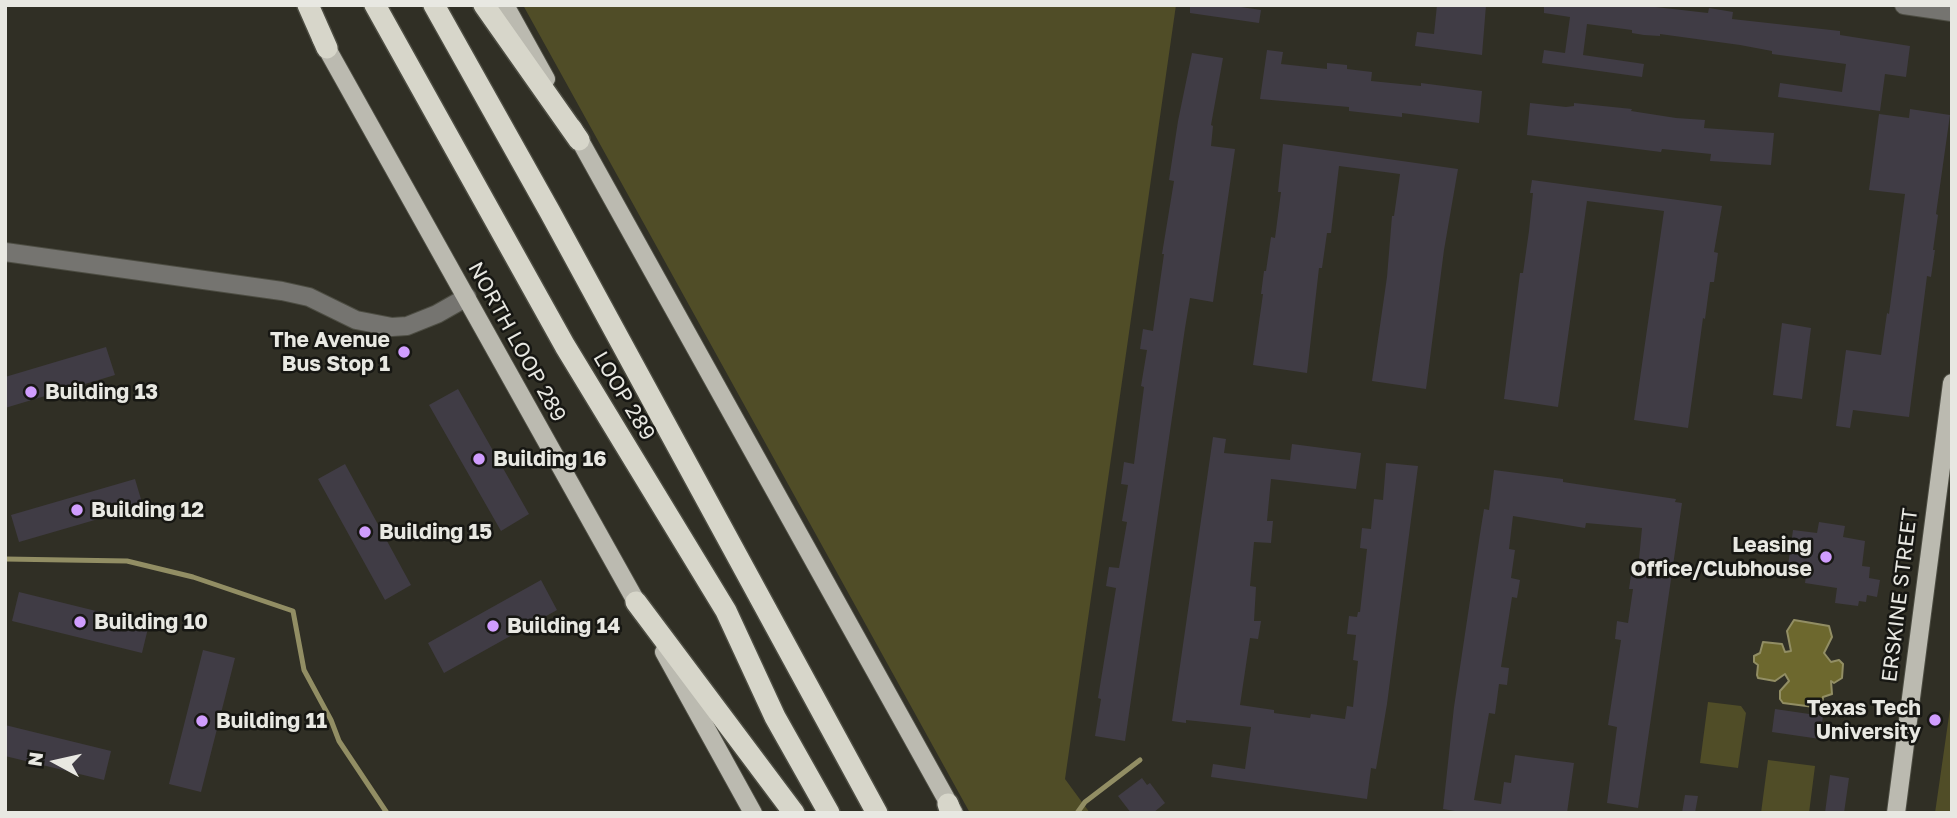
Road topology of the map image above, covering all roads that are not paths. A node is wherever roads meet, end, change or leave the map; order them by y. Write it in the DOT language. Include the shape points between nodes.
graph roads {
  1 [pos="300,5"];
  2 [pos="308,5"];
  3 [pos="375,5"];
  4 [pos="434,5"];
  5 [pos="484,5"];
  6 [pos="505,5"];
  7 [pos="1904,5"];
  8 [pos="1952,12"];
  9 [pos="327,48"];
  10 [pos="579,140"];
  11 [pos="5,252"];
  12 [pos="467,297"];
  13 [pos="1952,383"];
  14 [pos="636,602"];
  15 [pos="951,810"];
  16 [pos="753,813"];
  17 [pos="794,813"];
  18 [pos="829,813"];
  19 [pos="877,813"];
  20 [pos="1896,813"];
  1 -- 9 [label="main road, NORTH LOOP 289"];
  2 -- 9 [label="highway"];
  3 -- 18 [label="highway, LOOP 289" via="565,346 726,611 775,717"];
  4 -- 19 [label="highway, LOOP 289"];
  5 -- 10 [label="highway"];
  6 -- 10 [label="main road"];
  7 -- 8 [label="street"];
  9 -- 12 [label="main road, NORTH LOOP 289"];
  10 -- 15 [label="main road"];
  11 -- 12 [label="street" via="282,291 309,297 356,320 392,327 437,314"];
  12 -- 14 [label="main road, NORTH LOOP 289"];
  13 -- 20 [label="main road, ERSKINE STREET"];
  14 -- 16 [label="main road, NORTH LOOP 289"];
  14 -- 17 [label="highway"];
}
